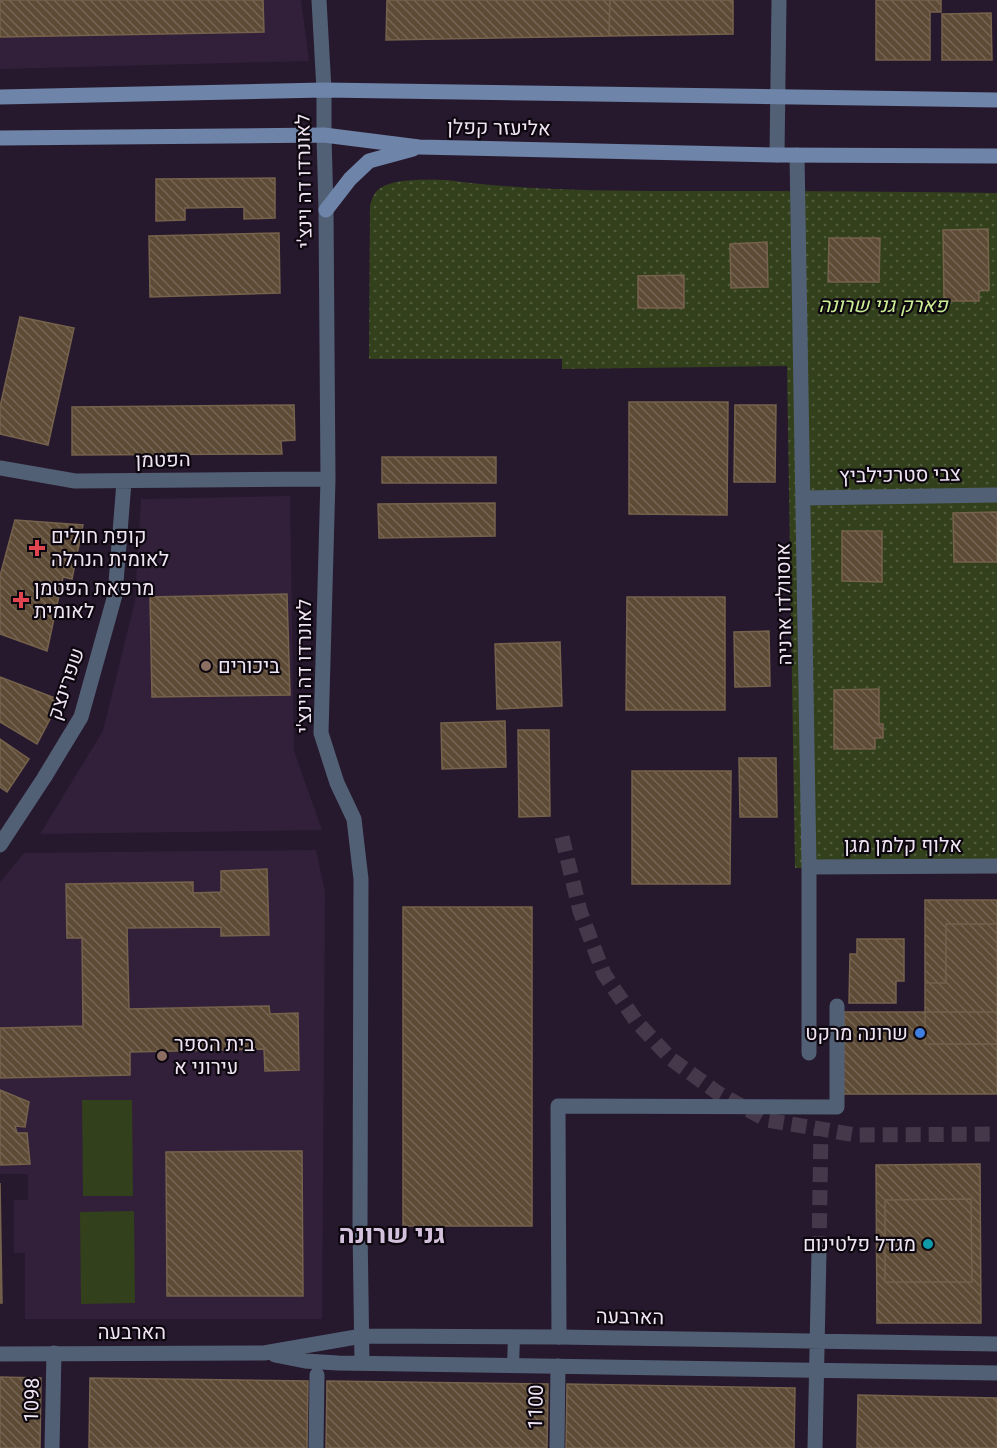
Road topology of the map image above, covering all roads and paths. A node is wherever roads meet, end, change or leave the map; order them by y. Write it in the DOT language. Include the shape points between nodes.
graph roads {
  1 [pos="319,0"];
  2 [pos="779,0"];
  3 [pos="324,90"];
  4 [pos="777,96"];
  5 [pos="0,97"];
  6 [pos="997,99"];
  7 [pos="324,135"];
  8 [pos="0,138"];
  9 [pos="419,147"];
  10 [pos="777,155"];
  11 [pos="797,155"];
  12 [pos="997,156"];
  13 [pos="327,210"];
  14 [pos="0,468"];
  15 [pos="328,479"];
  16 [pos="124,482"];
  17 [pos="997,495"];
  18 [pos="803,498"];
  19 [pos="0,845"];
  20 [pos="997,866"];
  21 [pos="809,867"];
  22 [pos="837,1006"];
  23 [pos="809,1053"];
  24 [pos="819,1251"];
  25 [pos="362,1336"];
  26 [pos="514,1337"];
  27 [pos="559,1337"];
  28 [pos="817,1342"];
  29 [pos="997,1344"];
  30 [pos="54,1353"];
  31 [pos="264,1353"];
  32 [pos="0,1354"];
  33 [pos="362,1363"];
  34 [pos="513,1365"];
  35 [pos="558,1366"];
  36 [pos="817,1370"];
  37 [pos="997,1373"];
  38 [pos="317,1376"];
  39 [pos="52,1448"];
  40 [pos="316,1448"];
  41 [pos="557,1448"];
  42 [pos="815,1448"];
  1 -- 3 [label="street, לאונרדו דה וינצ'י"];
  2 -- 4 [label="street"];
  3 -- 4 [label="main road, אליעזר קפלן"];
  3 -- 5 [label="main road, אליעזר קפלן"];
  3 -- 7 [label="street, לאונרדו דה וינצ'י"];
  4 -- 6 [label="main road, אליעזר קפלן"];
  4 -- 10 [label="street"];
  7 -- 8 [label="main road, אליעזר קפלן"];
  7 -- 9 [label="main road, אליעזר קפלן"];
  7 -- 13 [label="street, לאונרדו דה וינצ'י"];
  9 -- 10 [label="main road, אליעזר קפלן"];
  9 -- 13 [label="main road" via="369,161 350,178"];
  10 -- 11 [label="main road, אליעזר קפלן"];
  11 -- 12 [label="main road, אליעזר קפלן"];
  11 -- 18 [label="street, אוסוולדו ארניה"];
  13 -- 15 [label="street, לאונרדו דה וינצ'י"];
  14 -- 16 [label="street, הפטמן" via="75,482"];
  15 -- 16 [label="street, הפטמן"];
  15 -- 25 [label="street, לאונרדו דה וינצ'י" via="321,733 354,819 361,879"];
  16 -- 19 [label="street, שפרינצק" via="115,595 81,717"];
  17 -- 18 [label="street, צבי סטרכילביץ"];
  18 -- 21 [label="street, אוסוולדו ארניה"];
  20 -- 21 [label="street, אלוף קלמן מגן"];
  21 -- 23 [label="street, אוסוולדו ארניה"];
  22 -- 27 [label="street" via="837,1107 558,1106"];
  24 -- 28 [label="street"];
  25 -- 26 [label="street, הארבעה"];
  25 -- 31 [label="street, הארבעה"];
  25 -- 33 [label="street, לאונרדו דה וינצ'י"];
  26 -- 27 [label="street, הארבעה"];
  26 -- 34 [label="lane"];
  27 -- 28 [label="street, הארבעה"];
  28 -- 29 [label="street, הארבעה"];
  28 -- 36 [label="street"];
  30 -- 31 [label="street, הארבעה"];
  30 -- 32 [label="street, הארבעה"];
  30 -- 39 [label="street, 1098"];
  31 -- 33 [label="street, הארבעה" via="305,1361"];
  33 -- 34 [label="street, הארבעה"];
  34 -- 35 [label="street, הארבעה"];
  35 -- 36 [label="street, הארבעה"];
  35 -- 41 [label="street, 1100"];
  36 -- 37 [label="street, הארבעה"];
  36 -- 42 [label="street"];
  38 -- 40 [label="street"];
}
